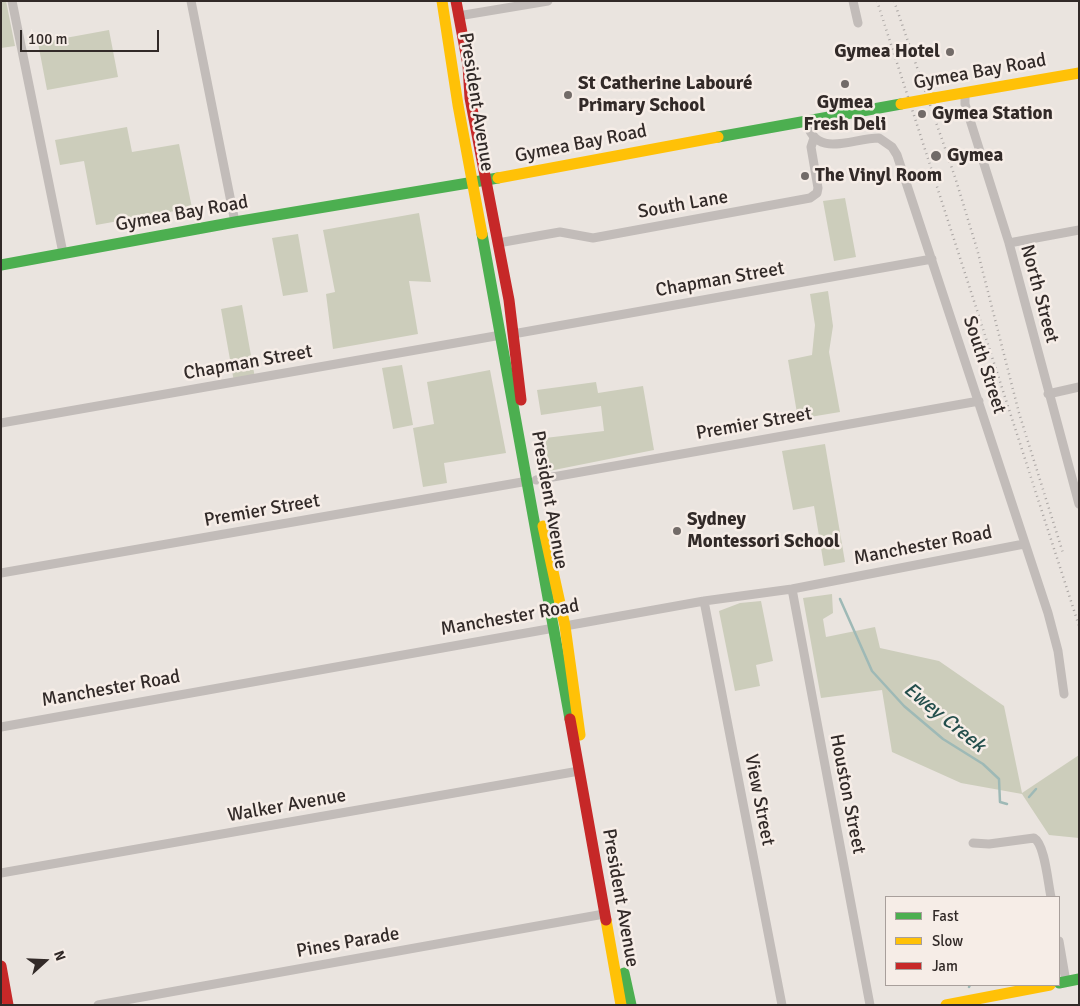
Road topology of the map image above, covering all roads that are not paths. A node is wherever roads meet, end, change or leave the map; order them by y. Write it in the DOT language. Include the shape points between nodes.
graph roads {
  1 [pos="12,1"];
  2 [pos="191,1"];
  3 [pos="442,1"];
  4 [pos="456,1"];
  5 [pos="548,1"];
  6 [pos="853,1"];
  7 [pos="458,16"];
  8 [pos="445,18"];
  9 [pos="858,23"];
  10 [pos="1079,73"];
  11 [pos="965,93"];
  12 [pos="806,120"];
  13 [pos="814,138"];
  14 [pos="486,180"];
  15 [pos="472,183"];
  16 [pos="234,222"];
  17 [pos="1079,230"];
  18 [pos="498,243"];
  19 [pos="1009,243"];
  20 [pos="63,253"];
  21 [pos="932,259"];
  22 [pos="1,264"];
  23 [pos="507,334"];
  24 [pos="1079,387"];
  25 [pos="1048,394"];
  26 [pos="979,401"];
  27 [pos="1,423"];
  28 [pos="532,481"];
  29 [pos="1079,504"];
  30 [pos="1024,544"];
  31 [pos="1,573"];
  32 [pos="792,589"];
  33 [pos="704,601"];
  34 [pos="560,627"];
  35 [pos="1064,694"];
  36 [pos="1,727"];
  37 [pos="579,771"];
  38 [pos="973,843"];
  39 [pos="1,873"];
  40 [pos="1051,896"];
  41 [pos="604,914"];
  42 [pos="1060,955"];
  43 [pos="1,966"];
  44 [pos="1079,979"];
  45 [pos="1062,982"];
  46 [pos="1046,986"];
  47 [pos="974,1002"];
  48 [pos="8,1005"];
  49 [pos="98,1005"];
  50 [pos="621,1005"];
  51 [pos="631,1005"];
  52 [pos="782,1005"];
  53 [pos="870,1005"];
  54 [pos="946,1005"];
  1 -- 20 [label="street"];
  2 -- 16 [label="street"];
  3 -- 8 [label="main road, President Avenue"];
  4 -- 7 [label="main road, President Avenue"];
  5 -- 7 [label="street"];
  6 -- 9 [label="street"];
  7 -- 8 [label="main road"];
  7 -- 14 [label="main road, President Avenue"];
  8 -- 15 [label="main road, President Avenue"];
  10 -- 11 [label="main road, Gymea Bay Road"];
  11 -- 12 [label="main road, Gymea Bay Road, bridge"];
  11 -- 19 [label="street, North Street" via="965,104"];
  12 -- 13 [label="street"];
  12 -- 14 [label="main road, Gymea Bay Road"];
  13 -- 18 [label="street, South Lane" via="811,148 818,188 817,194 810,198 593,238 560,232"];
  13 -- 21 [label="street, South Street" via="820,142 840,144 879,138 892,147"];
  14 -- 15 [label="main road, Gymea Bay Road"];
  14 -- 18 [label="main road, President Avenue"];
  15 -- 16 [label="main road, Gymea Bay Road"];
  15 -- 23 [label="main road, President Avenue"];
  16 -- 20 [label="main road, Gymea Bay Road"];
  17 -- 19 [label="street"];
  18 -- 23 [label="main road, President Avenue"];
  19 -- 25 [label="street, North Street"];
  20 -- 22 [label="main road, Gymea Bay Road"];
  21 -- 23 [label="street, Chapman Street"];
  21 -- 26 [label="street, South Street"];
  23 -- 27 [label="street, Chapman Street"];
  23 -- 28 [label="main road, President Avenue" via="520,389"];
  24 -- 25 [label="street"];
  25 -- 29 [label="street, North Street"];
  26 -- 28 [label="street, Premier Street"];
  26 -- 30 [label="street, South Street"];
  28 -- 31 [label="street, Premier Street"];
  28 -- 34 [label="main road, President Avenue"];
  30 -- 32 [label="street, Manchester Road"];
  30 -- 35 [label="street, South Street" via="1048,613"];
  32 -- 33 [label="street, Manchester Road"];
  32 -- 53 [label="street, Houston Street"];
  33 -- 34 [label="street, Manchester Road"];
  33 -- 52 [label="street, View Street"];
  34 -- 36 [label="street, Manchester Road"];
  34 -- 37 [label="main road, President Avenue"];
  34 -- 51 [label="main road, President Avenue" via="574,674 581,739"];
  37 -- 39 [label="street, Walker Avenue"];
  37 -- 41 [label="main road, President Avenue"];
  38 -- 40 [label="street" via="1034,838 1042,848"];
  41 -- 49 [label="street, Pines Parade"];
  41 -- 50 [label="main road, President Avenue"];
  42 -- 45 [label="street"];
  43 -- 48 [label="main road"];
  44 -- 45 [label="main road"];
  46 -- 47 [label="main road"];
  47 -- 54 [label="main road"];
}
